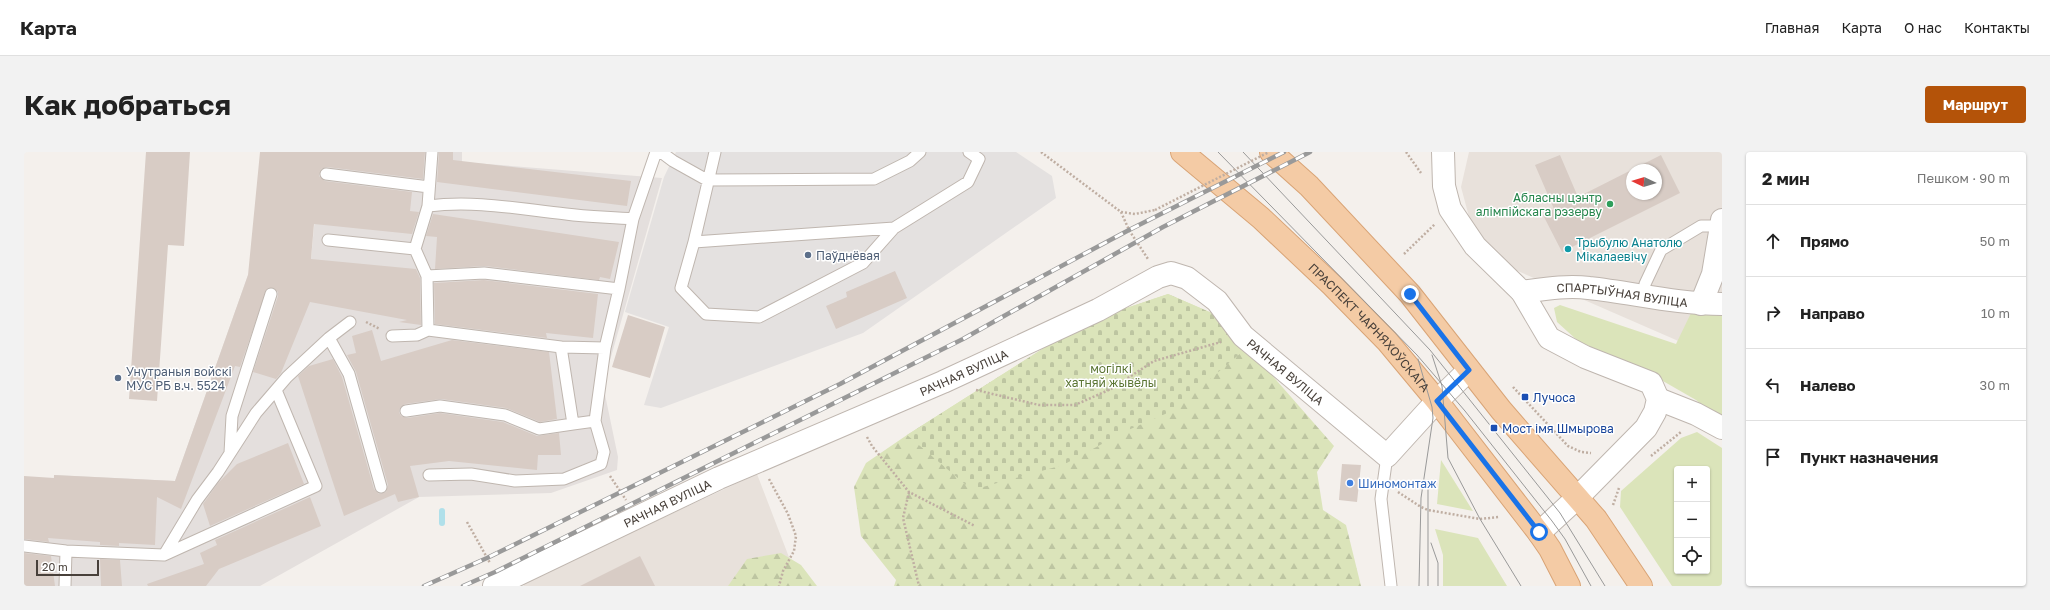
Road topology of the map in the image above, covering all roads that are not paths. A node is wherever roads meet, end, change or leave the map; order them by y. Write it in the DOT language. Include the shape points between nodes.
graph roads {
  1 [pos="432,152"];
  2 [pos="656,152"];
  3 [pos="661,152"];
  4 [pos="715,152"];
  5 [pos="920,152"];
  6 [pos="969,152"];
  7 [pos="1182,152"];
  8 [pos="1270,152"];
  9 [pos="1443,152"];
  10 [pos="326,174"];
  11 [pos="707,180"];
  12 [pos="429,187"];
  13 [pos="428,206"];
  14 [pos="633,219"];
  15 [pos="1721,223"];
  16 [pos="894,228"];
  17 [pos="328,240"];
  18 [pos="694,242"];
  19 [pos="415,249"];
  20 [pos="427,276"];
  21 [pos="618,289"];
  22 [pos="1522,292"];
  23 [pos="271,294"];
  24 [pos="1644,297"];
  25 [pos="1711,304"];
  26 [pos="350,322"];
  27 [pos="428,330"];
  28 [pos="392,336"];
  29 [pos="329,338"];
  30 [pos="561,347"];
  31 [pos="605,348"];
  32 [pos="1469,370"];
  33 [pos="276,390"];
  34 [pos="1658,399"];
  35 [pos="1437,401"];
  36 [pos="406,410"];
  37 [pos="595,421"];
  38 [pos="573,424"];
  39 [pos="1722,428"];
  40 [pos="230,454"];
  41 [pos="1387,456"];
  42 [pos="430,475"];
  43 [pos="382,487"];
  44 [pos="1578,498"];
  45 [pos="1539,532"];
  46 [pos="24,546"];
  47 [pos="66,551"];
  48 [pos="164,555"];
  49 [pos="65,586"];
  50 [pos="494,586"];
  51 [pos="1391,586"];
  52 [pos="1569,586"];
  53 [pos="1641,586"];
  1 -- 12 [label="lane"];
  2 -- 14 [label="lane"];
  3 -- 11 [label="lane" via="673,162"];
  4 -- 11 [label="lane"];
  5 -- 11 [label="lane" via="910,162 874,179"];
  6 -- 16 [label="lane" via="979,159 968,182"];
  7 -- 35 [label="main road, ПРАСПЕКТ ЧАРНЯХОЎСКАГА" via="1261,218 1332,285 1387,341"];
  8 -- 32 [label="main road" via="1309,186 1374,254 1410,294"];
  9 -- 22 [label="street" via="1444,186 1450,209 1475,246"];
  10 -- 12 [label="lane"];
  11 -- 18 [label="lane"];
  12 -- 13 [label="lane"];
  13 -- 14 [label="lane" via="488,204"];
  13 -- 19 [label="lane"];
  14 -- 21 [label="lane"];
  15 -- 24 [label="lane" via="1701,226 1661,250 1645,284"];
  15 -- 25 [label="street"];
  16 -- 18 [label="lane"];
  16 -- 18 [label="lane" via="863,263 759,317 706,314 681,288"];
  17 -- 19 [label="lane"];
  19 -- 20 [label="lane"];
  20 -- 21 [label="lane" via="484,273"];
  20 -- 27 [label="lane"];
  21 -- 31 [label="lane"];
  22 -- 24 [label="street, СПАРТЫЎНАЯ ВУЛІЦА" via="1562,287 1588,288"];
  22 -- 34 [label="street" via="1549,338 1585,357 1651,384"];
  23 -- 40 [label="lane" via="232,416"];
  24 -- 25 [label="street, СПАРТЫЎНАЯ ВУЛІЦА"];
  26 -- 29 [label="lane"];
  27 -- 28 [label="lane" via="417,335"];
  27 -- 30 [label="lane"];
  29 -- 33 [label="lane"];
  29 -- 43 [label="lane" via="349,374"];
  30 -- 31 [label="lane"];
  30 -- 38 [label="lane"];
  31 -- 37 [label="lane"];
  32 -- 35 [label="street"];
  32 -- 44 [label="main road"];
  33 -- 40 [label="lane" via="256,414"];
  33 -- 48 [label="lane" via="316,486"];
  34 -- 39 [label="street" via="1696,414"];
  34 -- 44 [label="street" via="1646,428"];
  35 -- 41 [label="street"];
  35 -- 45 [label="main road, ПРАСПЕКТ ЧАРНЯХОЎСКАГА"];
  36 -- 38 [label="lane" via="447,407 505,416 539,429"];
  37 -- 38 [label="lane"];
  37 -- 42 [label="lane" via="604,452 601,464 564,479 515,481 472,474"];
  40 -- 48 [label="lane" via="197,500"];
  41 -- 50 [label="street, РАЧНАЯ ВУЛІЦА" via="1243,336 1217,301 1187,278 1171,273 943,382 759,461"];
  41 -- 51 [label="lane" via="1381,499"];
  44 -- 45 [label="street"];
  44 -- 53 [label="main road" via="1596,519"];
  45 -- 52 [label="main road, ПРАСПЕКТ ЧАРНЯХОЎСКАГА"];
  46 -- 47 [label="lane"];
  47 -- 48 [label="lane"];
  47 -- 49 [label="lane"];
}
